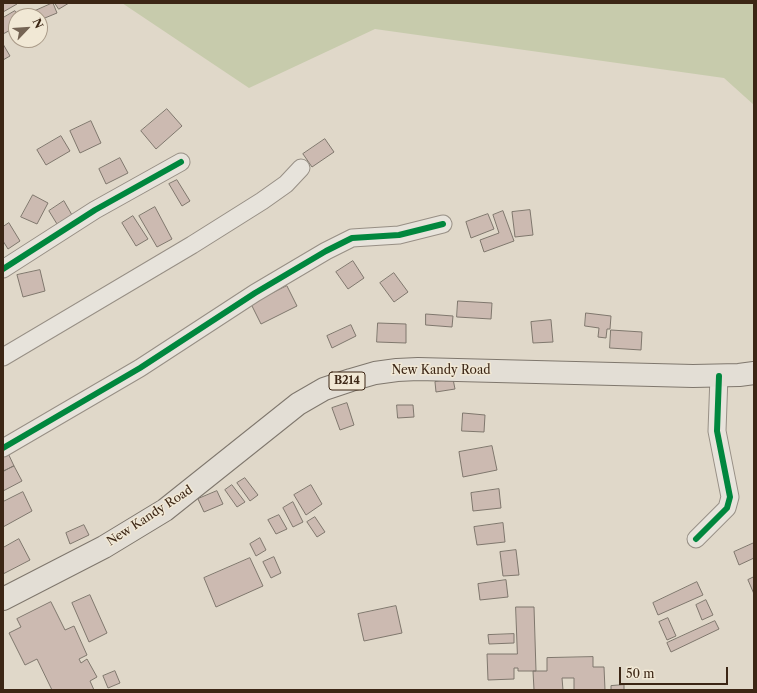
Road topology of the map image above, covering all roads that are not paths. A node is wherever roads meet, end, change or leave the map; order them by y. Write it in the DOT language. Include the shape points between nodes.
graph roads {
  1 [pos="181,162"];
  2 [pos="301,168"];
  3 [pos="444,224"];
  4 [pos="3,269"];
  5 [pos="3,357"];
  6 [pos="754,373"];
  7 [pos="719,376"];
  8 [pos="3,448"];
  9 [pos="696,539"];
  10 [pos="3,599"];
  1 -- 4 [label="street" via="95,210"];
  2 -- 5 [label="street" via="286,184 262,201"];
  3 -- 8 [label="street" via="399,235 352,238 326,251 255,293 140,368"];
  6 -- 7 [label="main road, New Kandy Road / B214"];
  7 -- 9 [label="street" via="717,431 730,497 727,508"];
  7 -- 10 [label="main road, New Kandy Road / B214" via="418,369 382,372 350,380 324,389 298,404 165,510 104,547"];
}
